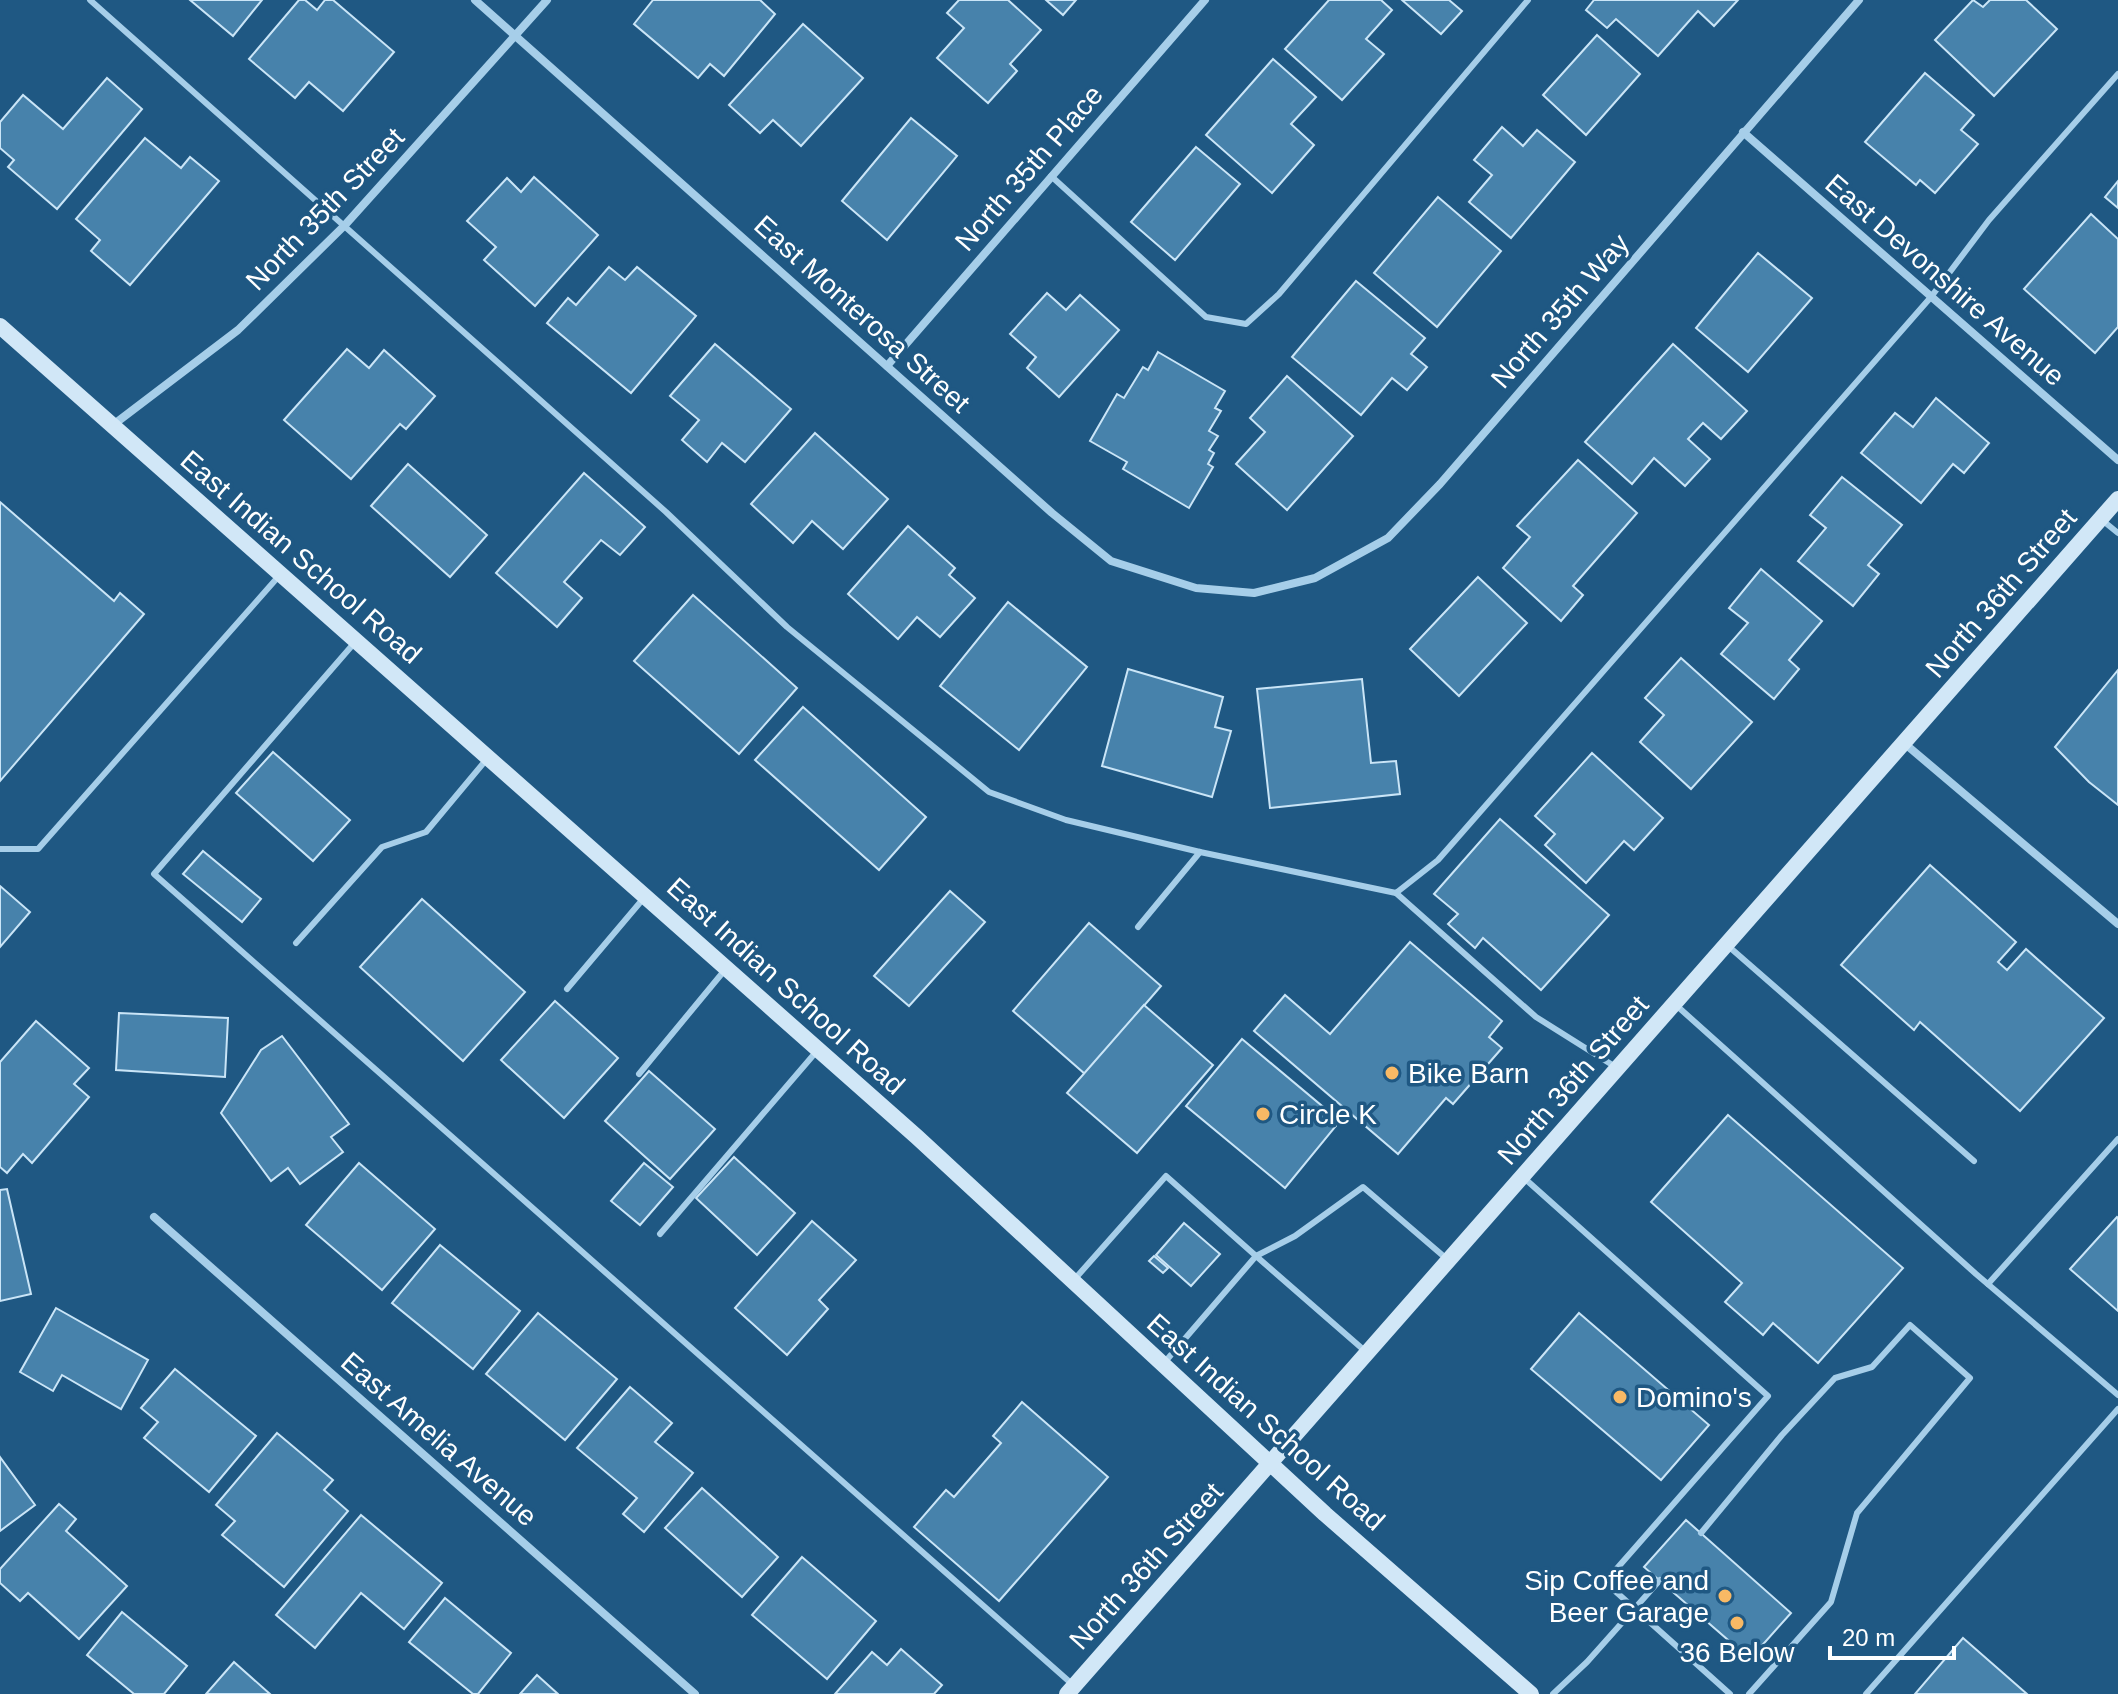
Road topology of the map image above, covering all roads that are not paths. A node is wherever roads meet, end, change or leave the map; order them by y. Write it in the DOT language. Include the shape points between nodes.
graph roads {
  1 [pos="90,0"];
  2 [pos="475,0"];
  3 [pos="547,0"];
  4 [pos="1205,0"];
  5 [pos="1528,0"];
  6 [pos="1859,0"];
  7 [pos="516,36"];
  8 [pos="2118,74"];
  9 [pos="1743,132"];
  10 [pos="1051,176"];
  11 [pos="345,225"];
  12 [pos="1931,297"];
  13 [pos="0,326"];
  14 [pos="887,366"];
  15 [pos="112,425"];
  16 [pos="2118,460"];
  17 [pos="2118,499"];
  18 [pos="2101,519"];
  19 [pos="2118,533"];
  20 [pos="281,574"];
  21 [pos="1254,593"];
  22 [pos="356,641"];
  23 [pos="1904,743"];
  24 [pos="488,758"];
  25 [pos="0,849"];
  26 [pos="1200,852"];
  27 [pos="1396,893"];
  28 [pos="646,896"];
  29 [pos="2118,924"];
  30 [pos="1138,927"];
  31 [pos="296,943"];
  32 [pos="1727,945"];
  33 [pos="726,968"];
  34 [pos="567,989"];
  35 [pos="1674,1004"];
  36 [pos="818,1049"];
  37 [pos="1617,1068"];
  38 [pos="639,1074"];
  39 [pos="2118,1139"];
  40 [pos="1974,1161"];
  41 [pos="1522,1177"];
  42 [pos="154,1217"];
  43 [pos="660,1234"];
  44 [pos="1256,1256"];
  45 [pos="1449,1261"];
  46 [pos="1073,1281"];
  47 [pos="1988,1284"];
  48 [pos="1368,1354"];
  49 [pos="1163,1364"];
  50 [pos="2118,1395"];
  51 [pos="2118,1409"];
  52 [pos="1272,1463"];
  53 [pos="1701,1533"];
  54 [pos="1660,1580"];
  55 [pos="1636,1609"];
  56 [pos="1071,1690"];
  57 [pos="695,1694"];
  58 [pos="1531,1694"];
  59 [pos="1553,1694"];
  60 [pos="1730,1694"];
  61 [pos="1749,1694"];
  62 [pos="1866,1694"];
  1 -- 11 [label="lane"];
  2 -- 7 [label="street, East Monterosa Street"];
  3 -- 7 [label="street, North 35th Street"];
  4 -- 10 [label="street, North 35th Place"];
  5 -- 10 [label="lane" via="1279,294 1246,324 1206,317"];
  6 -- 9 [label="street, North 35th Way"];
  7 -- 11 [label="street, North 35th Street"];
  7 -- 14 [label="street, East Monterosa Street"];
  8 -- 12 [label="lane" via="1989,220"];
  9 -- 12 [label="street, East Devonshire Avenue"];
  9 -- 21 [label="street, North 35th Way" via="1388,538 1315,578"];
  10 -- 14 [label="street, North 35th Place"];
  11 -- 15 [label="street, North 35th Street" via="238,330"];
  11 -- 26 [label="lane" via="787,627 989,792 1066,820"];
  12 -- 16 [label="street, East Devonshire Avenue"];
  12 -- 27 [label="lane" via="1438,860"];
  13 -- 15 [label="main road, East Indian School Road"];
  14 -- 21 [label="street, East Monterosa Street" via="1111,561 1196,588"];
  15 -- 20 [label="main road, East Indian School Road"];
  17 -- 18 [label="main road, North 36th Street"];
  18 -- 19 [label="lane"];
  18 -- 23 [label="main road, North 36th Street"];
  20 -- 22 [label="main road, East Indian School Road"];
  20 -- 25 [label="lane" via="38,849"];
  22 -- 24 [label="main road, East Indian School Road"];
  22 -- 56 [label="lane" via="154,874"];
  23 -- 29 [label="street"];
  23 -- 32 [label="main road, North 36th Street"];
  24 -- 28 [label="main road, East Indian School Road"];
  24 -- 31 [label="lane" via="426,832 382,847"];
  26 -- 27 [label="lane"];
  26 -- 30 [label="lane"];
  27 -- 37 [label="lane" via="1536,1017"];
  28 -- 33 [label="main road, East Indian School Road"];
  28 -- 34 [label="lane"];
  32 -- 35 [label="main road, North 36th Street"];
  32 -- 40 [label="lane"];
  33 -- 36 [label="main road, East Indian School Road"];
  33 -- 38 [label="lane"];
  35 -- 37 [label="main road, North 36th Street"];
  35 -- 47 [label="lane"];
  36 -- 43 [label="lane"];
  36 -- 46 [label="main road, East Indian School Road"];
  37 -- 41 [label="main road, North 36th Street"];
  39 -- 47 [label="lane"];
  41 -- 45 [label="main road, North 36th Street"];
  41 -- 55 [label="lane" via="1768,1396 1605,1582"];
  42 -- 57 [label="street, East Amelia Avenue"];
  44 -- 45 [label="lane" via="1295,1236 1363,1187"];
  44 -- 46 [label="lane" via="1166,1176"];
  44 -- 48 [label="lane"];
  44 -- 49 [label="lane"];
  45 -- 48 [label="main road, North 36th Street"];
  46 -- 49 [label="main road, East Indian School Road"];
  47 -- 50 [label="lane"];
  48 -- 52 [label="main road, North 36th Street"];
  49 -- 52 [label="main road, East Indian School Road"];
  51 -- 62 [label="lane"];
  52 -- 56 [label="main road, North 36th Street"];
  52 -- 58 [label="main road, East Indian School Road"];
  53 -- 61 [label="lane" via="1835,1378 1872,1367 1910,1325 1970,1378 1857,1513 1831,1602"];
  54 -- 55 [label="lane"];
  55 -- 59 [label="lane"];
  55 -- 60 [label="lane"];
}
